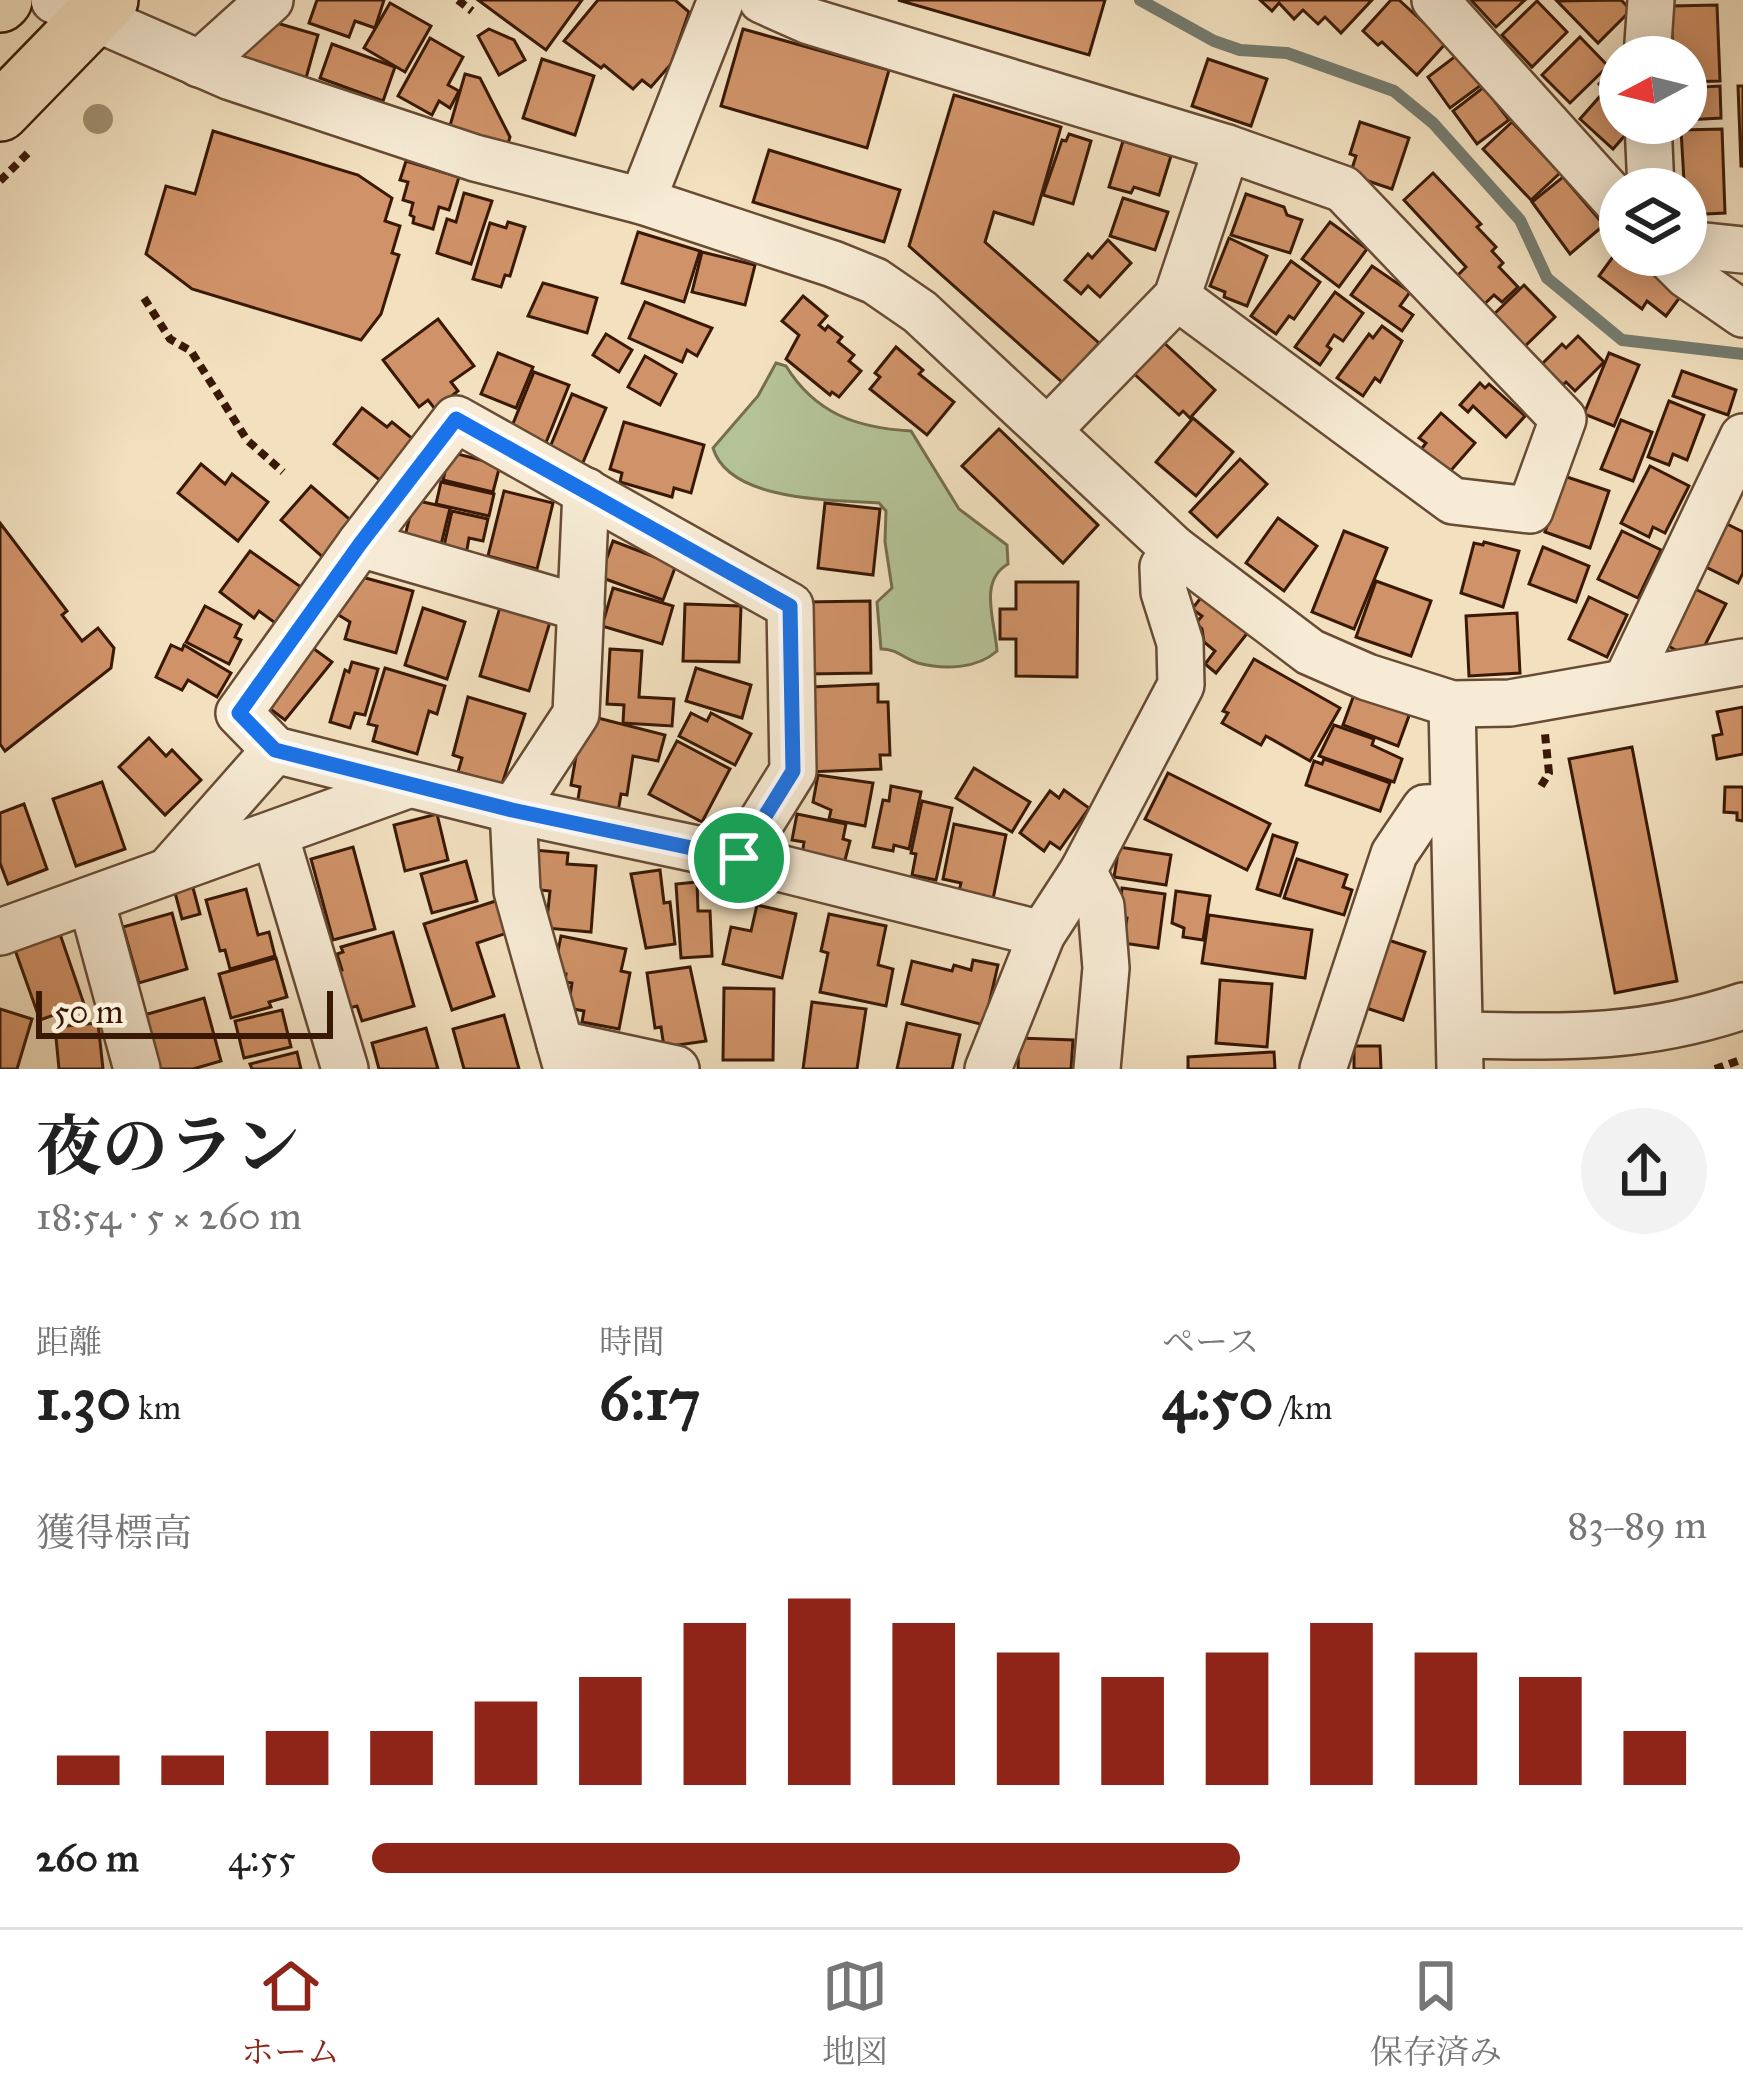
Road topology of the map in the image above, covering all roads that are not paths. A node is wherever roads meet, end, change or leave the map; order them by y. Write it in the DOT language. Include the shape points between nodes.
graph roads {
  1 [pos="270,0"];
  2 [pos="721,0"];
  3 [pos="762,0"];
  4 [pos="1435,0"];
  5 [pos="1651,0"];
  6 [pos="85,6"];
  7 [pos="1648,36"];
  8 [pos="199,64"];
  9 [pos="0,112"];
  10 [pos="1227,148"];
  11 [pos="1599,182"];
  12 [pos="642,201"];
  13 [pos="1707,246"];
  14 [pos="1743,250"];
  15 [pos="1688,276"];
  16 [pos="1177,297"];
  17 [pos="1743,314"];
  18 [pos="1048,430"];
  19 [pos="1743,437"];
  20 [pos="586,491"];
  21 [pos="360,544"];
  22 [pos="1174,549"];
  23 [pos="581,608"];
  24 [pos="1743,662"];
  25 [pos="1626,682"];
  26 [pos="1452,704"];
  27 [pos="275,750"];
  28 [pos="409,784"];
  29 [pos="1451,807"];
  30 [pos="512,810"];
  31 [pos="274,835"];
  32 [pos="739,858"];
  33 [pos="1083,871"];
  34 [pos="166,874"];
  35 [pos="91,900"];
  36 [pos="0,932"];
  37 [pos="1042,934"];
  38 [pos="1743,1006"];
  39 [pos="1460,1052"];
  40 [pos="563,1056"];
  41 [pos="137,1069"];
  42 [pos="345,1069"];
  43 [pos="676,1069"];
  44 [pos="988,1069"];
  45 [pos="1097,1069"];
  46 [pos="1323,1069"];
  1 -- 8 [label="street"];
  2 -- 12 [label="street"];
  3 -- 10 [label="street"];
  4 -- 11 [label="street"];
  5 -- 7 [label="street"];
  6 -- 8 [label="street"];
  6 -- 9 [label="main road"];
  8 -- 12 [label="street" via="475,158"];
  10 -- 16 [label="street"];
  10 -- 16 [label="street" via="1343,189 1563,419 1530,510 1453,501"];
  12 -- 18 [label="street" via="874,281 920,312"];
  13 -- 14 [label="street"];
  15 -- 17 [label="street"];
  16 -- 18 [label="street"];
  18 -- 22 [label="street"];
  19 -- 25 [label="street"];
  20 -- 21 [label="street" via="456,419"];
  20 -- 23 [label="street"];
  20 -- 32 [label="street" via="790,606 793,771"];
  21 -- 23 [label="street"];
  21 -- 27 [label="street" via="239,713"];
  22 -- 26 [label="street" via="1310,652"];
  22 -- 33 [label="street" via="1162,567 1181,685"];
  23 -- 30 [label="street" via="577,714"];
  24 -- 25 [label="street"];
  25 -- 26 [label="street" via="1510,703"];
  26 -- 29 [label="street"];
  27 -- 28 [label="street"];
  27 -- 34 [label="street"];
  28 -- 30 [label="street"];
  28 -- 31 [label="street"];
  29 -- 39 [label="street"];
  29 -- 46 [label="street" via="1425,808 1394,854"];
  30 -- 32 [label="street"];
  30 -- 40 [label="street" via="517,891"];
  31 -- 34 [label="street"];
  31 -- 42 [label="street"];
  32 -- 37 [label="street"];
  33 -- 37 [label="street"];
  33 -- 45 [label="street" via="1101,906 1106,968"];
  34 -- 35 [label="street"];
  35 -- 36 [label="street"];
  35 -- 41 [label="street"];
  37 -- 44 [label="street"];
  38 -- 39 [label="street" via="1649,1032"];
  40 -- 43 [label="street"];
}
